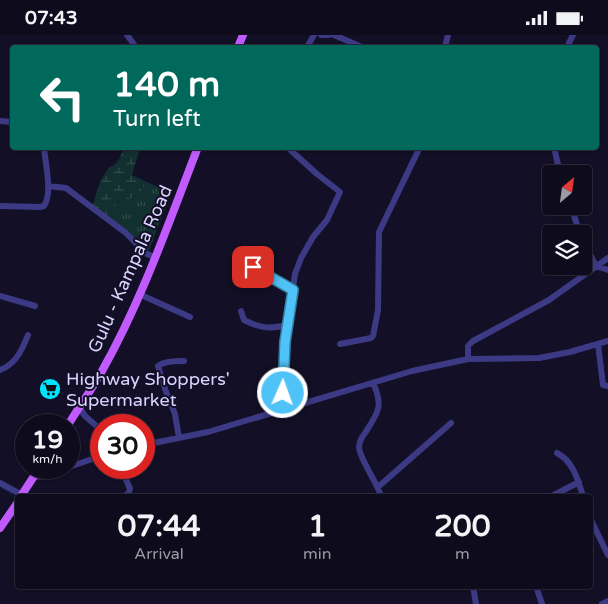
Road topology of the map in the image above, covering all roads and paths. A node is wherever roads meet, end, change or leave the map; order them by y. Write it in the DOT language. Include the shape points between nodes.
graph roads {
  1 [pos="321,35"];
  2 [pos="329,35"];
  3 [pos="334,35"];
  4 [pos="357,45"];
  5 [pos="44,150"];
  6 [pos="197,150"];
  7 [pos="290,150"];
  8 [pos="419,150"];
  9 [pos="555,150"];
  10 [pos="558,165"];
  11 [pos="48,186"];
  12 [pos="0,206"];
  13 [pos="154,257"];
  14 [pos="592,258"];
  15 [pos="608,258"];
  16 [pos="596,266"];
  17 [pos="608,270"];
  18 [pos="245,275"];
  19 [pos="293,290"];
  20 [pos="139,295"];
  21 [pos="0,296"];
  22 [pos="35,306"];
  23 [pos="241,311"];
  24 [pos="190,317"];
  25 [pos="288,325"];
  26 [pos="28,335"];
  27 [pos="608,341"];
  28 [pos="340,344"];
  29 [pos="598,344"];
  30 [pos="468,359"];
  31 [pos="184,361"];
  32 [pos="0,370"];
  33 [pos="373,383"];
  34 [pos="608,386"];
  35 [pos="79,407"];
  36 [pos="285,409"];
  37 [pos="75,414"];
  38 [pos="90,420"];
  39 [pos="451,423"];
  40 [pos="179,438"];
  41 [pos="155,443"];
  42 [pos="557,453"];
  43 [pos="33,479"];
  44 [pos="126,479"];
  45 [pos="579,482"];
  46 [pos="0,483"];
  47 [pos="378,487"];
  48 [pos="15,494"];
  49 [pos="23,494"];
  50 [pos="128,494"];
  51 [pos="380,494"];
  52 [pos="556,494"];
  53 [pos="582,494"];
  54 [pos="15,506"];
  55 [pos="593,524"];
  56 [pos="0,528"];
  57 [pos="608,555"];
  58 [pos="474,589"];
  59 [pos="537,589"];
  60 [pos="608,601"];
  61 [pos="476,604"];
  62 [pos="542,604"];
  63 [pos="602,604"];
  1 -- 2 [label="street"];
  3 -- 4 [label="street"];
  5 -- 11 [label="street"];
  6 -- 13 [label="main road, Gulu - Kampala Road"];
  7 -- 19 [label="street" via="340,192 327,220 301,258"];
  8 -- 28 [label="street" via="379,231 378,311 373,336"];
  9 -- 10 [label="street"];
  11 -- 12 [label="street" via="44,206"];
  11 -- 13 [label="street" via="66,188"];
  13 -- 20 [label="main road, Gulu - Kampala Road"];
  14 -- 16 [label="street"];
  15 -- 16 [label="street"];
  16 -- 17 [label="street"];
  16 -- 30 [label="street" via="549,300 473,341 468,346"];
  18 -- 19 [label="street" via="253,267"];
  19 -- 25 [label="street"];
  20 -- 24 [label="street"];
  20 -- 35 [label="main road, Gulu - Kampala Road" via="102,371"];
  21 -- 22 [label="street"];
  23 -- 25 [label="street" via="244,320 257,327 268,329"];
  25 -- 36 [label="street"];
  26 -- 32 [label="street" via="11,364"];
  27 -- 29 [label="street"];
  29 -- 30 [label="street" via="539,358"];
  29 -- 34 [label="street" via="603,385"];
  30 -- 33 [label="street"];
  31 -- 40 [label="street" via="158,366 175,414"];
  33 -- 36 [label="street"];
  33 -- 47 [label="street" via="379,396 377,413 359,449"];
  35 -- 37 [label="main road, Gulu - Kampala Road"];
  35 -- 38 [label="street"];
  36 -- 40 [label="street"];
  39 -- 47 [label="street"];
  40 -- 41 [label="street"];
  42 -- 45 [label="street" via="568,460"];
  43 -- 49 [label="main road"];
  44 -- 50 [label="street" via="130,489"];
  45 -- 52 [label="street"];
  45 -- 53 [label="street"];
  46 -- 48 [label="street"];
  47 -- 51 [label="street"];
  54 -- 56 [label="main road"];
  55 -- 57 [label="street"];
  58 -- 61 [label="street"];
  59 -- 62 [label="street"];
  60 -- 63 [label="street"];
}
